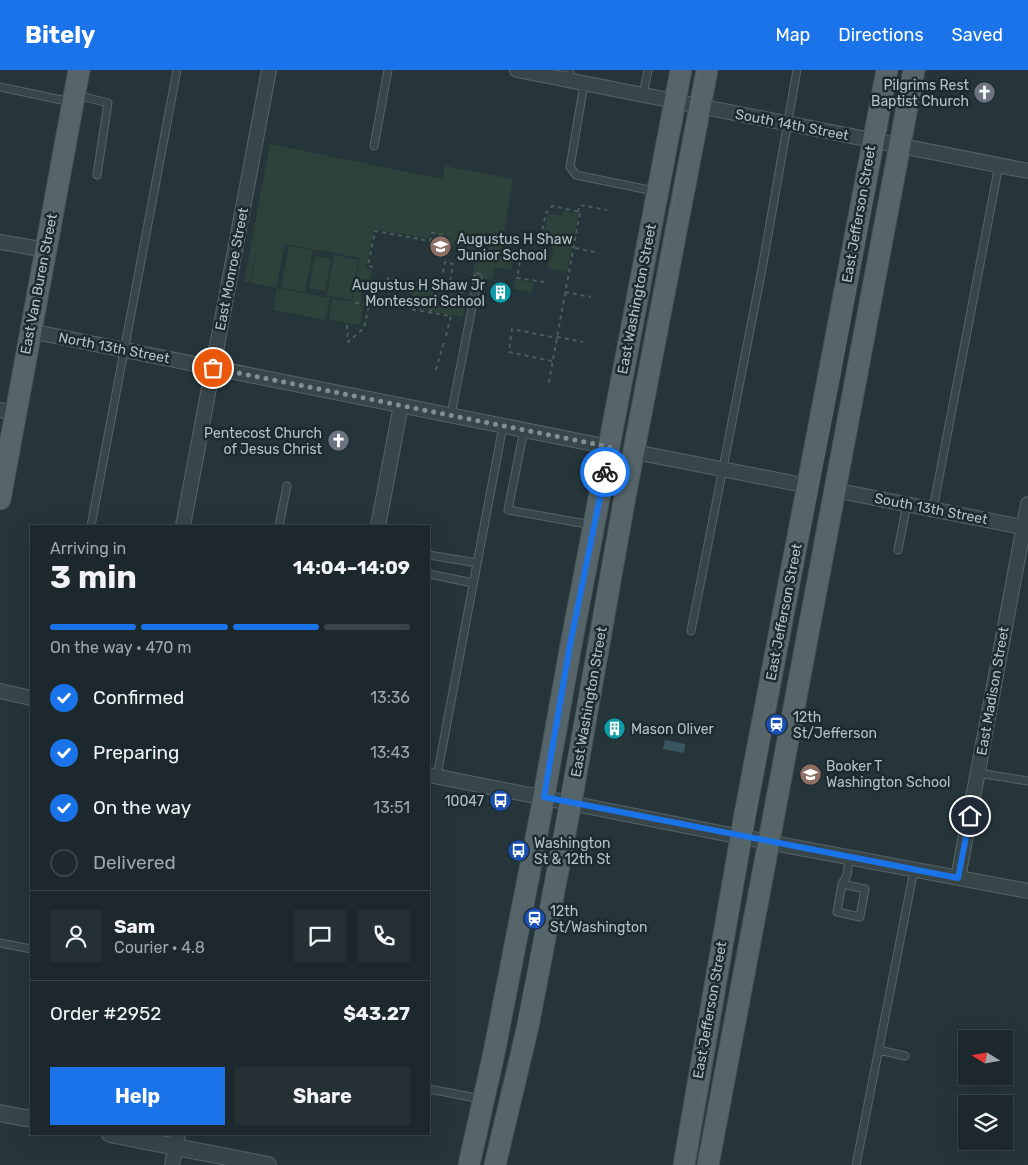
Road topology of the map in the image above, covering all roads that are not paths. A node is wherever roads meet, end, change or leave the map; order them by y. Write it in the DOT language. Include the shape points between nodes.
graph roads {
  1 [pos="79,70"];
  2 [pos="177,70"];
  3 [pos="269,70"];
  4 [pos="388,70"];
  5 [pos="517,70"];
  6 [pos="648,70"];
  7 [pos="681,70"];
  8 [pos="707,70"];
  9 [pos="797,70"];
  10 [pos="887,70"];
  11 [pos="914,70"];
  12 [pos="569,75"];
  13 [pos="584,84"];
  14 [pos="0,87"];
  15 [pos="643,96"];
  16 [pos="73,98"];
  17 [pos="674,102"];
  18 [pos="700,107"];
  19 [pos="786,124"];
  20 [pos="873,141"];
  21 [pos="374,146"];
  22 [pos="900,146"];
  23 [pos="999,165"];
  24 [pos="1028,171"];
  25 [pos="97,175"];
  26 [pos="657,192"];
  27 [pos="0,242"];
  28 [pos="46,250"];
  29 [pos="478,277"];
  30 [pos="869,312"];
  31 [pos="30,331"];
  32 [pos="124,350"];
  33 [pos="213,368"];
  34 [pos="401,405"];
  35 [pos="8,412"];
  36 [pos="451,415"];
  37 [pos="504,426"];
  38 [pos="819,428"];
  39 [pos="524,430"];
  40 [pos="610,447"];
  41 [pos="635,452"];
  42 [pos="723,469"];
  43 [pos="287,486"];
  44 [pos="808,486"];
  45 [pos="834,490"];
  46 [pos="0,499"];
  47 [pos="624,502"];
  48 [pos="907,504"];
  49 [pos="1028,504"];
  50 [pos="933,509"];
  51 [pos="91,525"];
  52 [pos="183,525"];
  53 [pos="279,525"];
  54 [pos="378,525"];
  55 [pos="594,525"];
  56 [pos="1026,528"];
  57 [pos="898,550"];
  58 [pos="430,555"];
  59 [pos="477,563"];
  60 [pos="430,574"];
  61 [pos="474,583"];
  62 [pos="692,631"];
  63 [pos="570,645"];
  64 [pos="0,692"];
  65 [pos="30,698"];
  66 [pos="978,773"];
  67 [pos="433,775"];
  68 [pos="1028,781"];
  69 [pos="544,797"];
  70 [pos="572,802"];
  71 [pos="741,837"];
  72 [pos="769,842"];
  73 [pos="849,858"];
  74 [pos="914,870"];
  75 [pos="958,878"];
  76 [pos="842,884"];
  77 [pos="1028,891"];
  78 [pos="0,943"];
  79 [pos="30,949"];
  80 [pos="730,1044"];
  81 [pos="878,1050"];
  82 [pos="905,1056"];
  83 [pos="430,1088"];
  84 [pos="484,1099"];
  85 [pos="0,1113"];
  86 [pos="30,1118"];
  87 [pos="121,1135"];
  88 [pos="177,1140"];
  89 [pos="684,1160"];
  90 [pos="172,1165"];
  91 [pos="268,1165"];
  92 [pos="469,1165"];
  93 [pos="496,1165"];
  94 [pos="708,1165"];
  95 [pos="856,1165"];
  1 -- 16 [label="main road, East Van Buren Street"];
  2 -- 32 [label="lane"];
  3 -- 33 [label="street, East Monroe Street"];
  4 -- 21 [label="lane"];
  5 -- 12 [label="street, South 14th Street"];
  6 -- 15 [label="lane"];
  7 -- 17 [label="main road, East Washington Street"];
  8 -- 18 [label="main road, East Washington Street"];
  9 -- 19 [label="lane"];
  10 -- 20 [label="main road, East Jefferson Street"];
  11 -- 22 [label="main road, East Jefferson Street"];
  12 -- 13 [label="street, South 14th Street"];
  13 -- 15 [label="street, South 14th Street"];
  13 -- 26 [label="lane" via="570,166 576,175"];
  14 -- 16 [label="lane"];
  15 -- 17 [label="street, South 14th Street"];
  16 -- 25 [label="lane" via="108,103"];
  16 -- 28 [label="main road, East Van Buren Street"];
  17 -- 18 [label="street, South 14th Street"];
  17 -- 26 [label="main road, East Washington Street"];
  18 -- 19 [label="street, South 14th Street"];
  18 -- 41 [label="main road, East Washington Street"];
  19 -- 20 [label="street, South 14th Street"];
  19 -- 42 [label="lane"];
  20 -- 22 [label="street, South 14th Street"];
  20 -- 38 [label="main road, East Jefferson Street"];
  22 -- 23 [label="street, South 14th Street"];
  22 -- 30 [label="main road, East Jefferson Street"];
  23 -- 24 [label="street, South 14th Street"];
  23 -- 50 [label="lane"];
  26 -- 40 [label="main road, East Washington Street"];
  27 -- 28 [label="street"];
  28 -- 31 [label="main road, East Van Buren Street"];
  29 -- 36 [label="lane"];
  30 -- 38 [label="main road"];
  30 -- 45 [label="main road, East Jefferson Street"];
  31 -- 32 [label="street, North 13th Street"];
  31 -- 35 [label="main road, East Van Buren Street"];
  32 -- 33 [label="street, North 13th Street"];
  32 -- 51 [label="lane"];
  33 -- 34 [label="street, North 13th Street"];
  33 -- 52 [label="street, East Monroe Street"];
  34 -- 36 [label="street, North 13th Street"];
  34 -- 54 [label="street"];
  35 -- 46 [label="main road, East Van Buren Street"];
  36 -- 37 [label="street, North 13th Street"];
  37 -- 39 [label="street, North 13th Street"];
  37 -- 59 [label="lane"];
  38 -- 44 [label="main road, East Jefferson Street"];
  39 -- 40 [label="street, North 13th Street"];
  39 -- 55 [label="lane" via="508,510"];
  40 -- 55 [label="main road, East Washington Street"];
  41 -- 42 [label="street"];
  41 -- 47 [label="main road, East Washington Street"];
  42 -- 44 [label="street"];
  42 -- 62 [label="lane"];
  43 -- 53 [label="lane"];
  44 -- 71 [label="main road, East Jefferson Street"];
  45 -- 48 [label="street, South 13th Street"];
  45 -- 72 [label="main road, East Jefferson Street"];
  47 -- 63 [label="main road, East Washington Street"];
  47 -- 70 [label="main road, East Washington Street"];
  48 -- 50 [label="street, South 13th Street"];
  48 -- 57 [label="lane"];
  49 -- 56 [label="street, East Madison Street"];
  50 -- 56 [label="street, South 13th Street"];
  55 -- 63 [label="main road, East Washington Street"];
  56 -- 66 [label="street, East Madison Street"];
  58 -- 59 [label="lane"];
  59 -- 61 [label="lane"];
  60 -- 61 [label="lane"];
  61 -- 67 [label="lane"];
  63 -- 69 [label="main road, East Washington Street"];
  64 -- 65 [label="street"];
  66 -- 68 [label="lane"];
  66 -- 75 [label="street, East Madison Street"];
  67 -- 69 [label="street"];
  69 -- 70 [label="street"];
  69 -- 84 [label="main road, East Washington Street"];
  70 -- 71 [label="street"];
  70 -- 93 [label="main road, East Washington Street" via="528,1026"];
  71 -- 72 [label="street"];
  71 -- 89 [label="main road, East Jefferson Street"];
  72 -- 73 [label="street"];
  72 -- 80 [label="main road, East Jefferson Street"];
  73 -- 74 [label="street"];
  73 -- 76 [label="lane"];
  74 -- 75 [label="street"];
  74 -- 81 [label="lane"];
  75 -- 77 [label="street"];
  76 -- 76 [label="lane" via="837,912 860,916 865,889"];
  78 -- 79 [label="lane"];
  80 -- 89 [label="main road, East Jefferson Street"];
  80 -- 94 [label="main road, East Jefferson Street"];
  81 -- 82 [label="lane"];
  81 -- 95 [label="lane"];
  83 -- 84 [label="lane"];
  84 -- 92 [label="main road, East Washington Street"];
  85 -- 86 [label="street"];
  87 -- 88 [label="street"];
  88 -- 90 [label="street"];
  88 -- 91 [label="street"];
}
